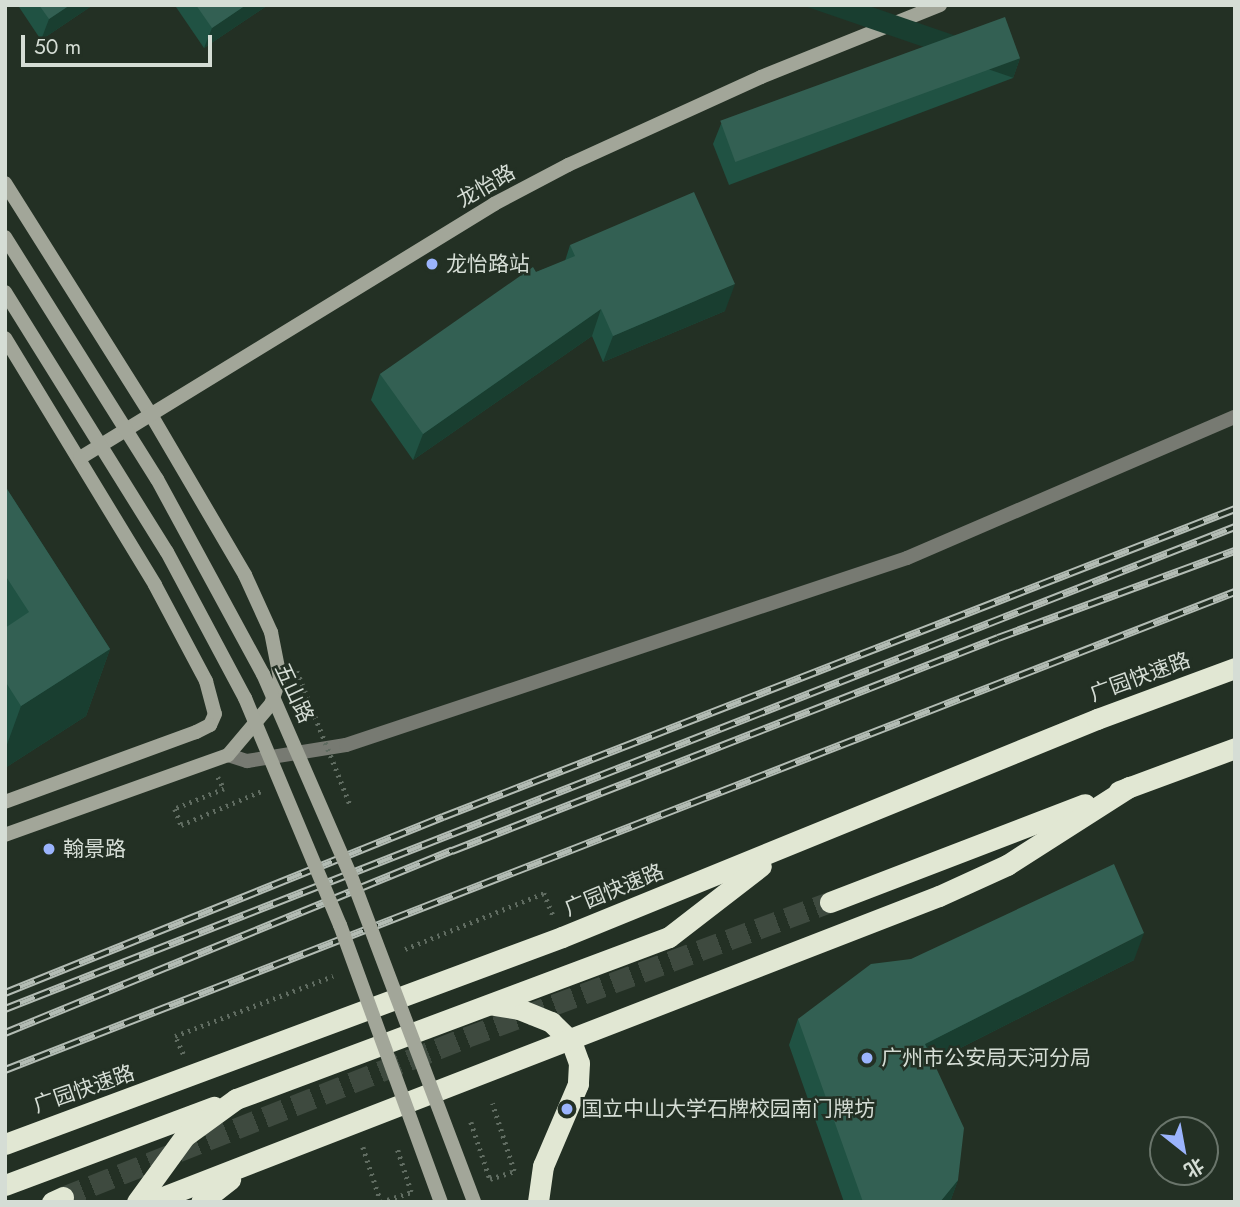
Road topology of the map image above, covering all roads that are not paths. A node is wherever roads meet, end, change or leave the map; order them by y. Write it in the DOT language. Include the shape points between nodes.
graph roads {
  1 [pos="940,5"];
  2 [pos="5,183"];
  3 [pos="5,237"];
  4 [pos="5,292"];
  5 [pos="5,338"];
  6 [pos="150,413"];
  7 [pos="1235,417"];
  8 [pos="80,458"];
  9 [pos="1235,668"];
  10 [pos="1235,748"];
  11 [pos="228,755"];
  12 [pos="1129,787"];
  13 [pos="5,802"];
  14 [pos="5,835"];
  15 [pos="782,850"];
  16 [pos="830,902"];
  17 [pos="490,1005"];
  18 [pos="571,1041"];
  19 [pos="236,1099"];
  20 [pos="5,1144"];
  21 [pos="249,1165"];
  22 [pos="5,1185"];
  23 [pos="137,1202"];
  24 [pos="150,1202"];
  25 [pos="201,1202"];
  26 [pos="441,1202"];
  27 [pos="474,1202"];
  28 [pos="538,1202"];
  1 -- 6 [label="street, 龙怡路" via="761,77 568,165 494,204"];
  2 -- 6 [label="street"];
  3 -- 27 [label="street, 五山路, bridge" via="157,480 263,674 351,876"];
  4 -- 26 [label="street, bridge" via="167,552 245,698 340,925"];
  5 -- 8 [label="street"];
  6 -- 8 [label="street, 龙怡路"];
  6 -- 11 [label="street" via="245,575 271,632 279,678 271,704"];
  7 -- 11 [label="lane" via="907,558 346,745 247,761"];
  8 -- 13 [label="street" via="215,703 210,725"];
  9 -- 15 [label="highway, 广园快速路" via="1097,719"];
  10 -- 12 [label="highway"];
  11 -- 14 [label="street"];
  12 -- 16 [label="highway"];
  12 -- 18 [label="highway" via="1007,865 950,891"];
  15 -- 17 [label="highway" via="669,937"];
  15 -- 20 [label="highway, 广园快速路"];
  17 -- 18 [label="highway" via="551,1021"];
  17 -- 19 [label="highway"];
  18 -- 21 [label="highway"];
  18 -- 28 [label="highway" via="579,1063 578,1084 543,1166"];
  19 -- 22 [label="highway"];
  19 -- 23 [label="highway" via="185,1136"];
  21 -- 24 [label="highway"];
  21 -- 25 [label="highway"];
}
